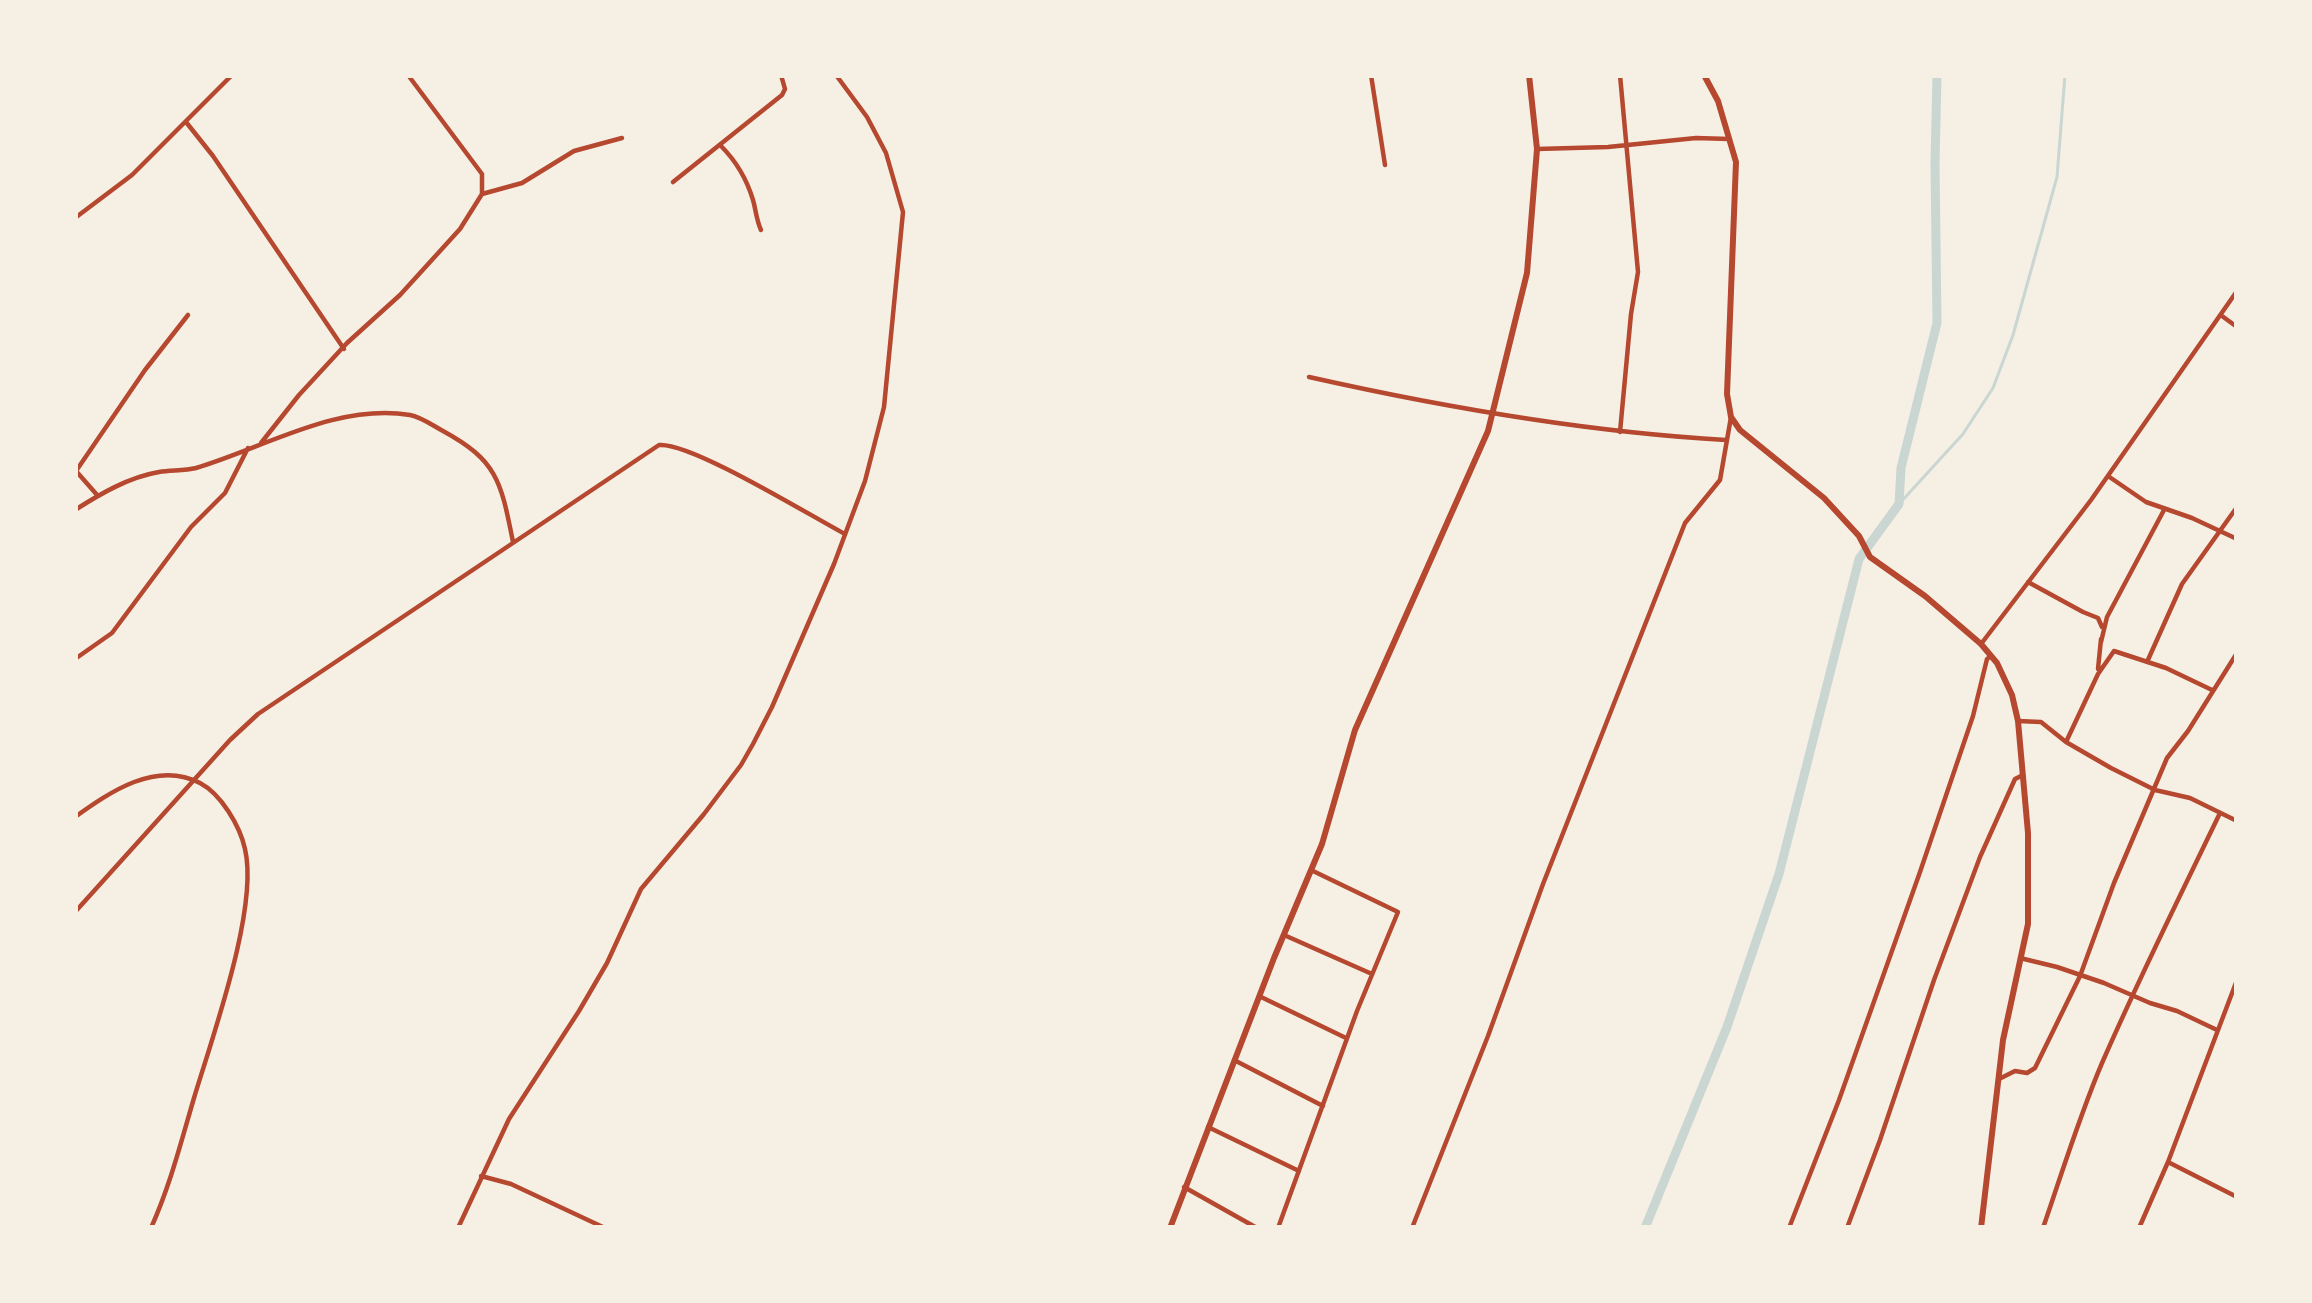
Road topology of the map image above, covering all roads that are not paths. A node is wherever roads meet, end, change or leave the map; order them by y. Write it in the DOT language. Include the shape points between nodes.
graph roads {
  1 [pos="232,75"];
  2 [pos="409,75"];
  3 [pos="781,75"];
  4 [pos="836,75"];
  5 [pos="1371,75"];
  6 [pos="1529,75"];
  7 [pos="1620,75"];
  8 [pos="1704,75"];
  9 [pos="186,122"];
  10 [pos="622,139"];
  11 [pos="1731,140"];
  12 [pos="1628,144"];
  13 [pos="721,146"];
  14 [pos="1538,149"];
  15 [pos="1385,165"];
  16 [pos="673,182"];
  17 [pos="482,194"];
  18 [pos="75,218"];
  19 [pos="761,230"];
  20 [pos="2237,291"];
  21 [pos="2220,314"];
  22 [pos="188,315"];
  23 [pos="2237,327"];
  24 [pos="344,349"];
  25 [pos="1310,377"];
  26 [pos="1492,415"];
  27 [pos="1731,417"];
  28 [pos="1620,432"];
  29 [pos="1726,440"];
  30 [pos="261,442"];
  31 [pos="248,448"];
  32 [pos="2108,476"];
  33 [pos="98,496"];
  34 [pos="2237,507"];
  35 [pos="75,510"];
  36 [pos="2164,510"];
  37 [pos="2219,530"];
  38 [pos="846,535"];
  39 [pos="2237,539"];
  40 [pos="513,544"];
  41 [pos="2028,582"];
  42 [pos="2101,642"];
  43 [pos="1982,644"];
  44 [pos="2237,652"];
  45 [pos="1991,656"];
  46 [pos="75,659"];
  47 [pos="2146,662"];
  48 [pos="2098,674"];
  49 [pos="2212,690"];
  50 [pos="2018,721"];
  51 [pos="2066,742"];
  52 [pos="2024,775"];
  53 [pos="194,780"];
  54 [pos="2155,790"];
  55 [pos="2220,813"];
  56 [pos="75,817"];
  57 [pos="2237,821"];
  58 [pos="1312,870"];
  59 [pos="75,912"];
  60 [pos="1284,935"];
  61 [pos="2020,958"];
  62 [pos="1372,974"];
  63 [pos="2080,976"];
  64 [pos="2237,980"];
  65 [pos="2134,995"];
  66 [pos="1259,996"];
  67 [pos="2229,1003"];
  68 [pos="2237,1006"];
  69 [pos="2217,1030"];
  70 [pos="1347,1039"];
  71 [pos="1234,1060"];
  72 [pos="1998,1079"];
  73 [pos="1323,1106"];
  74 [pos="1208,1127"];
  75 [pos="2168,1162"];
  76 [pos="1299,1171"];
  77 [pos="481,1176"];
  78 [pos="1184,1187"];
  79 [pos="2237,1197"];
  80 [pos="152,1228"];
  81 [pos="458,1228"];
  82 [pos="605,1228"];
  83 [pos="1170,1228"];
  84 [pos="1257,1228"];
  85 [pos="1278,1228"];
  86 [pos="1412,1228"];
  87 [pos="1789,1228"];
  88 [pos="1849,1228"];
  89 [pos="1982,1228"];
  90 [pos="2043,1228"];
  91 [pos="2139,1228"];
  1 -- 9 [label="street"];
  2 -- 17 [label="street" via="482,174"];
  3 -- 13 [label="street" via="782,95"];
  4 -- 38 [label="street" via="886,152 903,212 884,407"];
  5 -- 15 [label="street"];
  6 -- 14 [label="main road"];
  7 -- 12 [label="street"];
  8 -- 11 [label="main road"];
  9 -- 18 [label="street"];
  9 -- 24 [label="street"];
  10 -- 17 [label="street" via="574,151 522,183"];
  11 -- 12 [label="street"];
  11 -- 27 [label="main road"];
  12 -- 14 [label="street"];
  12 -- 28 [label="street" via="1638,272"];
  13 -- 16 [label="street"];
  13 -- 19 [label="street" via="734,159"];
  14 -- 26 [label="main road" via="1527,273"];
  17 -- 24 [label="street" via="431,262"];
  20 -- 21 [label="street"];
  21 -- 23 [label="street"];
  21 -- 32 [label="street"];
  22 -- 33 [label="street" via="76,471"];
  24 -- 30 [label="street"];
  25 -- 26 [label="street"];
  26 -- 28 [label="street"];
  26 -- 58 [label="main road" via="1355,730"];
  27 -- 29 [label="street"];
  27 -- 43 [label="main road" via="1823,498 1870,557"];
  28 -- 29 [label="street"];
  29 -- 86 [label="street" via="1720,480 1685,523"];
  30 -- 31 [label="street"];
  30 -- 40 [label="street" via="345,418 414,415 480,453 497,478"];
  31 -- 33 [label="street"];
  31 -- 46 [label="street" via="225,493 112,633"];
  32 -- 36 [label="street"];
  32 -- 41 [label="street"];
  33 -- 35 [label="street"];
  34 -- 37 [label="street"];
  36 -- 37 [label="street"];
  36 -- 42 [label="street"];
  37 -- 39 [label="street"];
  37 -- 47 [label="street" via="2178,591"];
  38 -- 40 [label="street" via="666,444"];
  38 -- 77 [label="street" via="741,765 641,889 607,963"];
  40 -- 53 [label="street" via="270,704"];
  41 -- 42 [label="street" via="2098,618"];
  41 -- 43 [label="street"];
  42 -- 48 [label="street"];
  43 -- 45 [label="main road"];
  44 -- 49 [label="street"];
  45 -- 50 [label="main road"];
  45 -- 87 [label="street"];
  47 -- 48 [label="street" via="2114,651"];
  47 -- 49 [label="street"];
  48 -- 51 [label="street"];
  49 -- 54 [label="street"];
  50 -- 51 [label="street" via="2041,722"];
  50 -- 52 [label="main road"];
  51 -- 54 [label="street"];
  52 -- 61 [label="main road" via="2029,893"];
  52 -- 88 [label="street" via="2015,779 1980,857"];
  53 -- 56 [label="street" via="156,776 115,790"];
  53 -- 59 [label="street"];
  53 -- 80 [label="street" via="238,830 246,891 229,982"];
  54 -- 55 [label="street"];
  54 -- 63 [label="street"];
  55 -- 57 [label="street"];
  55 -- 65 [label="street"];
  58 -- 60 [label="main road"];
  58 -- 62 [label="street" via="1398,912"];
  60 -- 62 [label="street"];
  60 -- 66 [label="main road"];
  61 -- 63 [label="street"];
  61 -- 72 [label="main road"];
  62 -- 70 [label="street"];
  63 -- 65 [label="street"];
  63 -- 72 [label="street" via="2036,1068"];
  64 -- 67 [label="street"];
  65 -- 69 [label="street"];
  65 -- 90 [label="street"];
  66 -- 70 [label="street"];
  66 -- 71 [label="main road"];
  67 -- 68 [label="street"];
  67 -- 69 [label="street"];
  69 -- 75 [label="street"];
  70 -- 73 [label="street"];
  71 -- 73 [label="street"];
  71 -- 74 [label="main road"];
  72 -- 89 [label="main road"];
  73 -- 76 [label="street"];
  74 -- 76 [label="street"];
  74 -- 78 [label="main road"];
  75 -- 79 [label="street"];
  75 -- 91 [label="street"];
  76 -- 85 [label="street"];
  77 -- 81 [label="street"];
  77 -- 82 [label="street"];
  78 -- 83 [label="main road"];
  78 -- 84 [label="street"];
}
